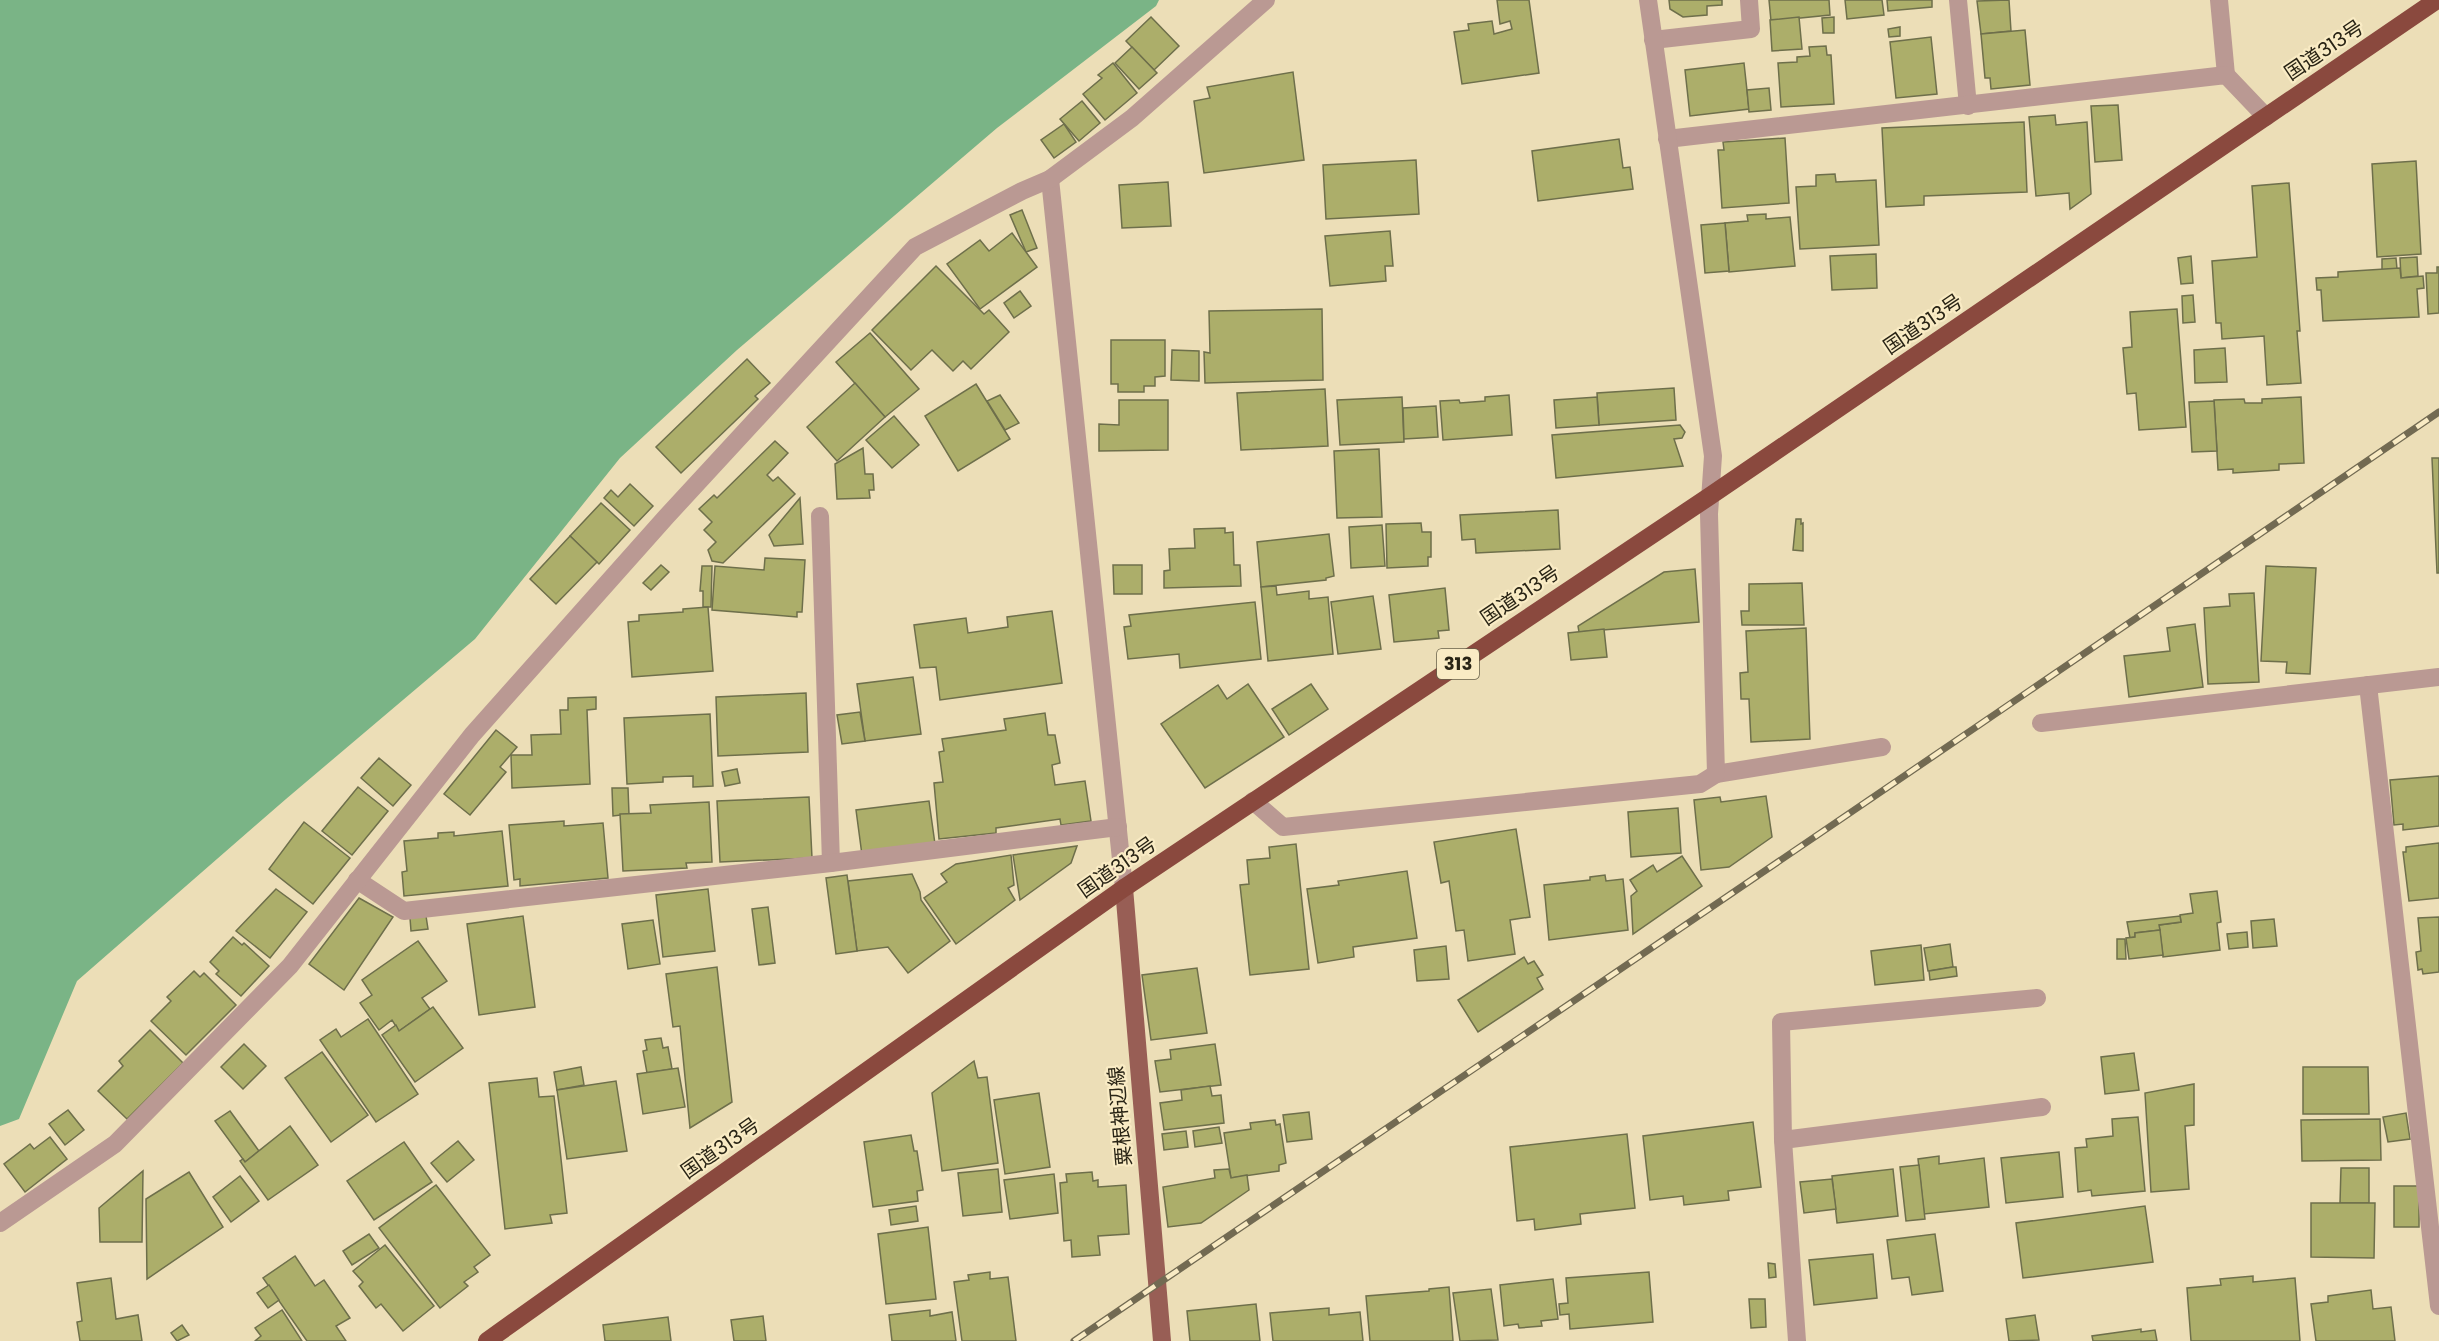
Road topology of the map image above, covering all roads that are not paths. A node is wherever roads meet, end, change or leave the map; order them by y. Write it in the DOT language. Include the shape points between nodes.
graph roads {
  1 [pos="1266,0"];
  2 [pos="1648,0"];
  3 [pos="1749,0"];
  4 [pos="1958,0"];
  5 [pos="2219,0"];
  6 [pos="2438,0"];
  7 [pos="1653,40"];
  8 [pos="2226,75"];
  9 [pos="1968,106"];
  10 [pos="2266,117"];
  11 [pos="1667,139"];
  12 [pos="1050,179"];
  13 [pos="1710,496"];
  14 [pos="820,516"];
  15 [pos="2439,677"];
  16 [pos="2368,685"];
  17 [pos="2041,723"];
  18 [pos="1882,747"];
  19 [pos="1716,774"];
  20 [pos="1253,801"];
  21 [pos="1118,827"];
  22 [pos="831,863"];
  23 [pos="357,880"];
  24 [pos="1124,888"];
  25 [pos="2037,998"];
  26 [pos="2042,1107"];
  27 [pos="1783,1140"];
  28 [pos="0,1223"];
  29 [pos="2439,1306"];
  30 [pos="487,1341"];
  31 [pos="1162,1341"];
  32 [pos="1797,1341"];
  1 -- 12 [label="street" via="1132,118"];
  2 -- 7 [label="street"];
  3 -- 7 [label="street" via="1751,28"];
  4 -- 9 [label="street"];
  5 -- 8 [label="street"];
  6 -- 10 [label="highway, 国道313号 / 313"];
  7 -- 11 [label="street"];
  8 -- 9 [label="street"];
  8 -- 10 [label="street"];
  9 -- 11 [label="street"];
  10 -- 13 [label="highway, 国道313号 / 313"];
  11 -- 13 [label="street" via="1713,456"];
  12 -- 21 [label="street"];
  12 -- 23 [label="street" via="915,247 666,517 496,709"];
  13 -- 19 [label="street"];
  13 -- 20 [label="highway, 国道313号 / 313"];
  14 -- 22 [label="street"];
  15 -- 16 [label="street"];
  16 -- 17 [label="street"];
  16 -- 29 [label="street"];
  18 -- 19 [label="street"];
  19 -- 20 [label="street" via="1700,784 1283,827"];
  20 -- 24 [label="highway, 国道313号 / 313"];
  21 -- 22 [label="street"];
  21 -- 24 [label="street"];
  22 -- 23 [label="street" via="404,911"];
  23 -- 28 [label="street" via="290,966 115,1144"];
  24 -- 30 [label="highway, 国道313号 / 313"];
  24 -- 31 [label="main road, 粟根神辺線"];
  25 -- 27 [label="street" via="1781,1022"];
  26 -- 27 [label="street"];
  27 -- 32 [label="street"];
}
